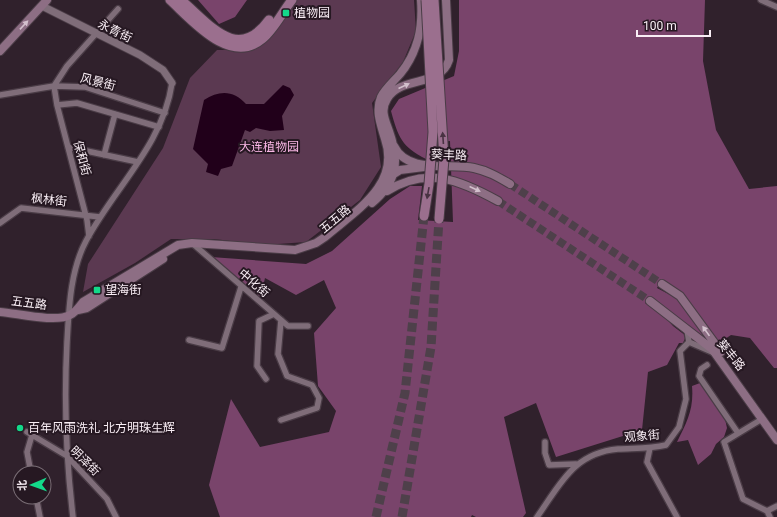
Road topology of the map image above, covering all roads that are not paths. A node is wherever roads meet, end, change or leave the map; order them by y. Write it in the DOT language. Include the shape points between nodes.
graph roads {
  1 [pos="170,0"];
  2 [pos="181,0"];
  3 [pos="285,0"];
  4 [pos="292,0"];
  5 [pos="434,0"];
  6 [pos="761,0"];
  7 [pos="446,1"];
  8 [pos="45,3"];
  9 [pos="423,3"];
  10 [pos="777,7"];
  11 [pos="118,9"];
  12 [pos="98,34"];
  13 [pos="0,51"];
  14 [pos="449,53"];
  15 [pos="172,84"];
  16 [pos="54,86"];
  17 [pos="0,95"];
  18 [pos="57,105"];
  19 [pos="165,113"];
  20 [pos="115,114"];
  21 [pos="160,127"];
  22 [pos="393,142"];
  23 [pos="68,147"];
  24 [pos="388,154"];
  25 [pos="104,155"];
  26 [pos="138,162"];
  27 [pos="425,166"];
  28 [pos="396,169"];
  29 [pos="415,171"];
  30 [pos="424,177"];
  31 [pos="383,182"];
  32 [pos="510,184"];
  33 [pos="384,192"];
  34 [pos="498,201"];
  35 [pos="86,216"];
  36 [pos="424,216"];
  37 [pos="100,217"];
  38 [pos="439,219"];
  39 [pos="0,223"];
  40 [pos="89,236"];
  41 [pos="192,243"];
  42 [pos="198,249"];
  43 [pos="662,284"];
  44 [pos="241,287"];
  45 [pos="650,301"];
  46 [pos="78,310"];
  47 [pos="0,312"];
  48 [pos="274,314"];
  49 [pos="69,316"];
  50 [pos="281,320"];
  51 [pos="308,326"];
  52 [pos="687,330"];
  53 [pos="189,340"];
  54 [pos="689,342"];
  55 [pos="718,355"];
  56 [pos="707,365"];
  57 [pos="266,379"];
  58 [pos="762,419"];
  59 [pos="282,420"];
  60 [pos="777,432"];
  61 [pos="738,433"];
  62 [pos="777,440"];
  63 [pos="545,442"];
  64 [pos="650,448"];
  65 [pos="67,456"];
  66 [pos="577,464"];
  67 [pos="29,465"];
  68 [pos="38,505"];
  69 [pos="777,506"];
  70 [pos="768,514"];
  71 [pos="40,517"];
  72 [pos="72,517"];
  73 [pos="116,517"];
  74 [pos="537,517"];
  75 [pos="677,517"];
  1 -- 4 [label="main road" via="222,44 241,47 252,45 262,39"];
  2 -- 3 [label="main road" via="216,31 230,39 238,40 258,33"];
  38 -- 5 [label="main road, one-way, bridge" via="444,159"];
  6 -- 10 [label="street"];
  7 -- 14 [label="main road"];
  8 -- 12 [label="street, 永青街"];
  13 -- 8 [label="main road, one-way"];
  9 -- 14 [label="main road" via="425,61 434,65 444,60"];
  9 -- 24 [label="main road, 五五路" via="421,31 416,49 381,97 379,118"];
  9 -- 36 [label="main road, one-way, bridge" via="433,132"];
  11 -- 12 [label="street"];
  12 -- 15 [label="street, 永青街" via="163,70"];
  12 -- 16 [label="street" via="68,66"];
  22 -- 14 [label="main road, one-way" via="383,112 387,98 398,88 440,74 447,65"];
  15 -- 19 [label="street"];
  16 -- 17 [label="street, 风景街"];
  16 -- 18 [label="street, 保和街"];
  16 -- 19 [label="street, 风景街" via="85,87"];
  18 -- 20 [label="street" via="77,103"];
  18 -- 23 [label="street, 保和街"];
  19 -- 21 [label="street"];
  20 -- 21 [label="street"];
  20 -- 25 [label="street"];
  21 -- 26 [label="street"];
  22 -- 27 [label="main road, 葵丰路" via="397,151"];
  22 -- 28 [label="main road"];
  23 -- 25 [label="street"];
  23 -- 35 [label="street, 保和街"];
  24 -- 28 [label="main road"];
  24 -- 31 [label="main road, 五五路"];
  25 -- 26 [label="street"];
  26 -- 37 [label="street"];
  27 -- 29 [label="main road"];
  27 -- 32 [label="main road, 葵丰路" via="472,168 491,173"];
  28 -- 29 [label="main road"];
  28 -- 31 [label="main road"];
  28 -- 33 [label="main road, 五五路"];
  29 -- 30 [label="main road"];
  30 -- 33 [label="main road, 葵丰路" via="404,182"];
  30 -- 34 [label="main road, 葵丰路, one-way" via="458,181"];
  31 -- 41 [label="main road, 五五路" via="374,194 325,236 307,247 284,251"];
  33 -- 42 [label="main road, 五五路" via="322,244 303,253 287,256"];
  35 -- 37 [label="street, 枫林街"];
  35 -- 39 [label="street, 枫林街" via="21,208"];
  35 -- 40 [label="street, 保和街"];
  37 -- 40 [label="street"];
  40 -- 49 [label="street" via="77,265"];
  41 -- 42 [label="street, 中化街"];
  41 -- 46 [label="main road, 五五路" via="167,250 84,302"];
  42 -- 44 [label="street, 中化街"];
  42 -- 46 [label="main road, 五五路" via="174,252 87,308"];
  60 -- 43 [label="main road, 葵丰路, one-way" via="680,296"];
  44 -- 48 [label="street, 中化街"];
  44 -- 53 [label="street" via="222,348"];
  45 -- 52 [label="main road, 葵丰路"];
  46 -- 49 [label="main road, 五五路"];
  47 -- 49 [label="main road, 五五路" via="50,317"];
  48 -- 50 [label="street, 中化街"];
  48 -- 57 [label="street" via="260,321 256,366"];
  49 -- 65 [label="street" via="65,394"];
  50 -- 51 [label="street, 中化街" via="288,326"];
  50 -- 59 [label="street" via="278,354 288,376 312,385 319,398 317,408"];
  52 -- 54 [label="street"];
  52 -- 55 [label="main road, 葵丰路"];
  54 -- 55 [label="street"];
  54 -- 64 [label="street, 观象街" via="680,351 686,400 679,427 666,445"];
  55 -- 58 [label="main road, 葵丰路"];
  56 -- 61 [label="street" via="701,369 699,376"];
  58 -- 61 [label="street"];
  58 -- 62 [label="main road, 葵丰路"];
  61 -- 70 [label="street" via="724,442 743,499"];
  63 -- 66 [label="street" via="549,465"];
  64 -- 66 [label="street, 观象街" via="616,449 593,455"];
  64 -- 75 [label="street" via="647,462"];
  65 -- 67 [label="street, 明泽街" via="30,434 27,452"];
  65 -- 72 [label="street"];
  65 -- 73 [label="street, 明泽街" via="107,498"];
  66 -- 74 [label="street, 观象街"];
  68 -- 71 [label="street"];
  69 -- 70 [label="street"];
}
